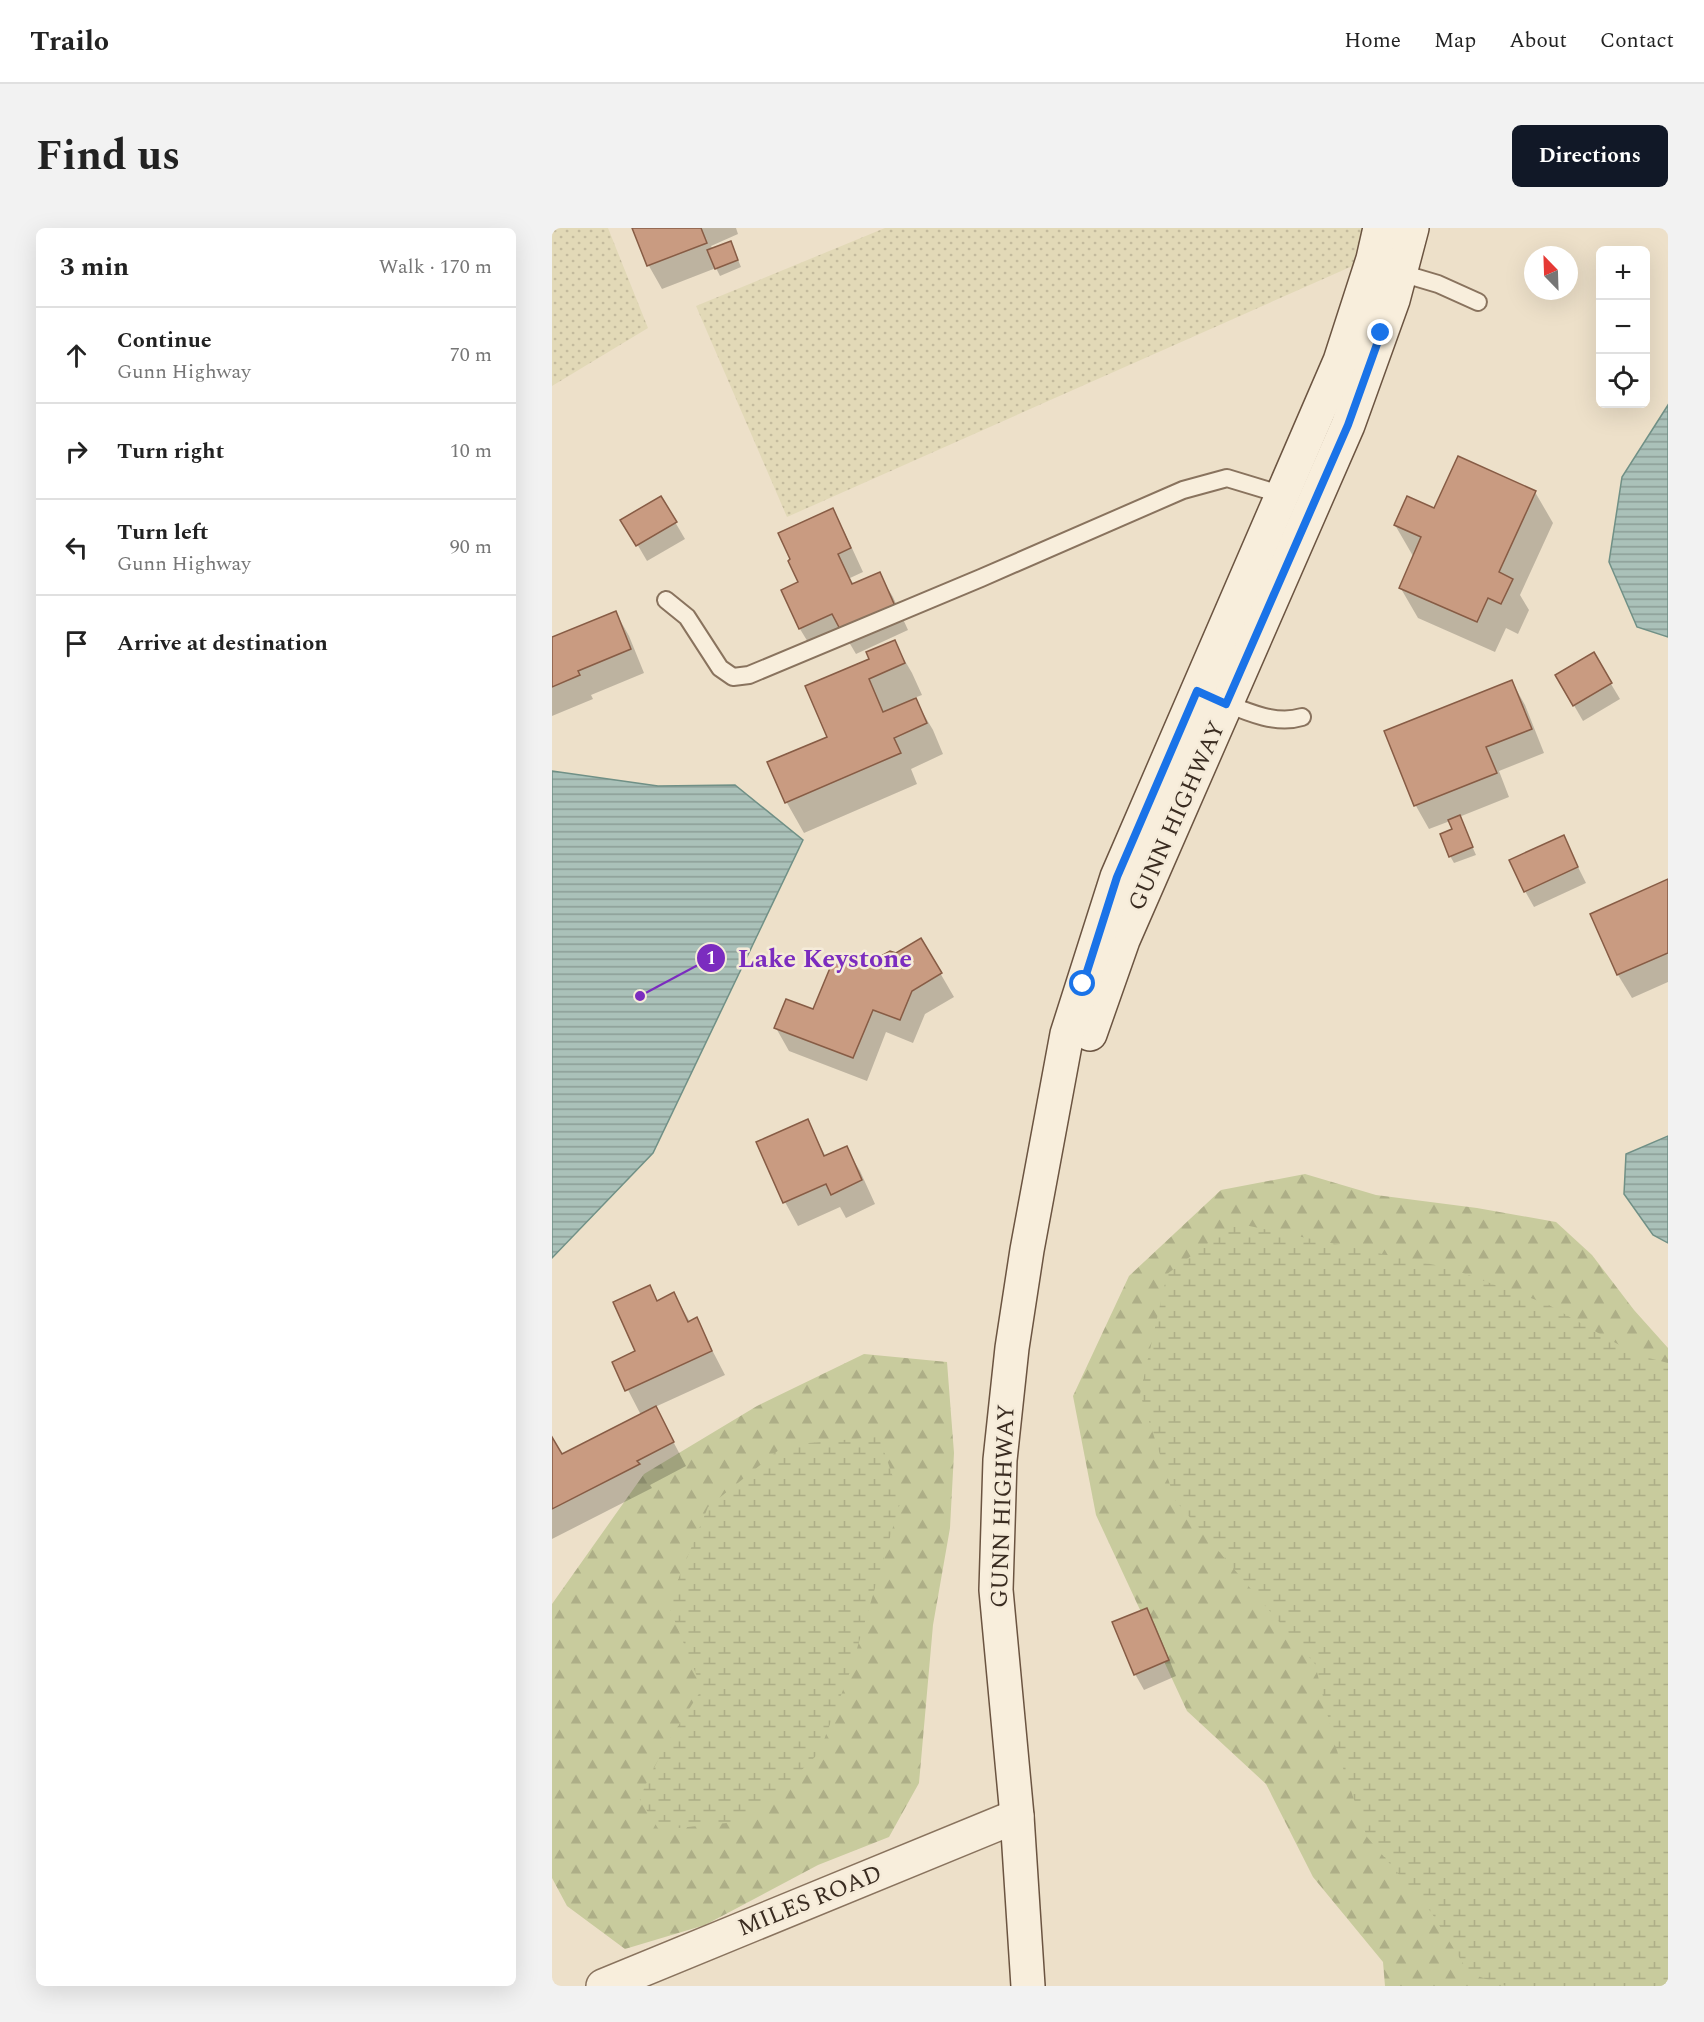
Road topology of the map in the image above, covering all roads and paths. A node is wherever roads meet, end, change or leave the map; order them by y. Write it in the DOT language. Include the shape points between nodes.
graph roads {
  1 [pos="1380,228"];
  2 [pos="1412,228"];
  3 [pos="1401,273"];
  4 [pos="1478,302"];
  5 [pos="1283,495"];
  6 [pos="666,600"];
  7 [pos="1212,697"];
  8 [pos="1302,717"];
  9 [pos="1017,1816"];
  10 [pos="603,1986"];
  11 [pos="1028,1986"];
  1 -- 5 [label="main road, GUNN HIGHWAY" via="1340,361"];
  2 -- 3 [label="main road, GUNN HIGHWAY"];
  3 -- 4 [label="lane"];
  3 -- 7 [label="main road, GUNN HIGHWAY" via="1348,425"];
  5 -- 6 [label="lane" via="1227,478 1182,490 749,675 732,677 720,668 687,617"];
  5 -- 7 [label="main road, GUNN HIGHWAY"];
  7 -- 8 [label="lane" via="1274,720"];
  7 -- 9 [label="main road, GUNN HIGHWAY" via="1042,1172 1027,1250 1000,1460 996,1590"];
  9 -- 10 [label="main road, MILES ROAD"];
  9 -- 11 [label="main road, GUNN HIGHWAY"];
}
